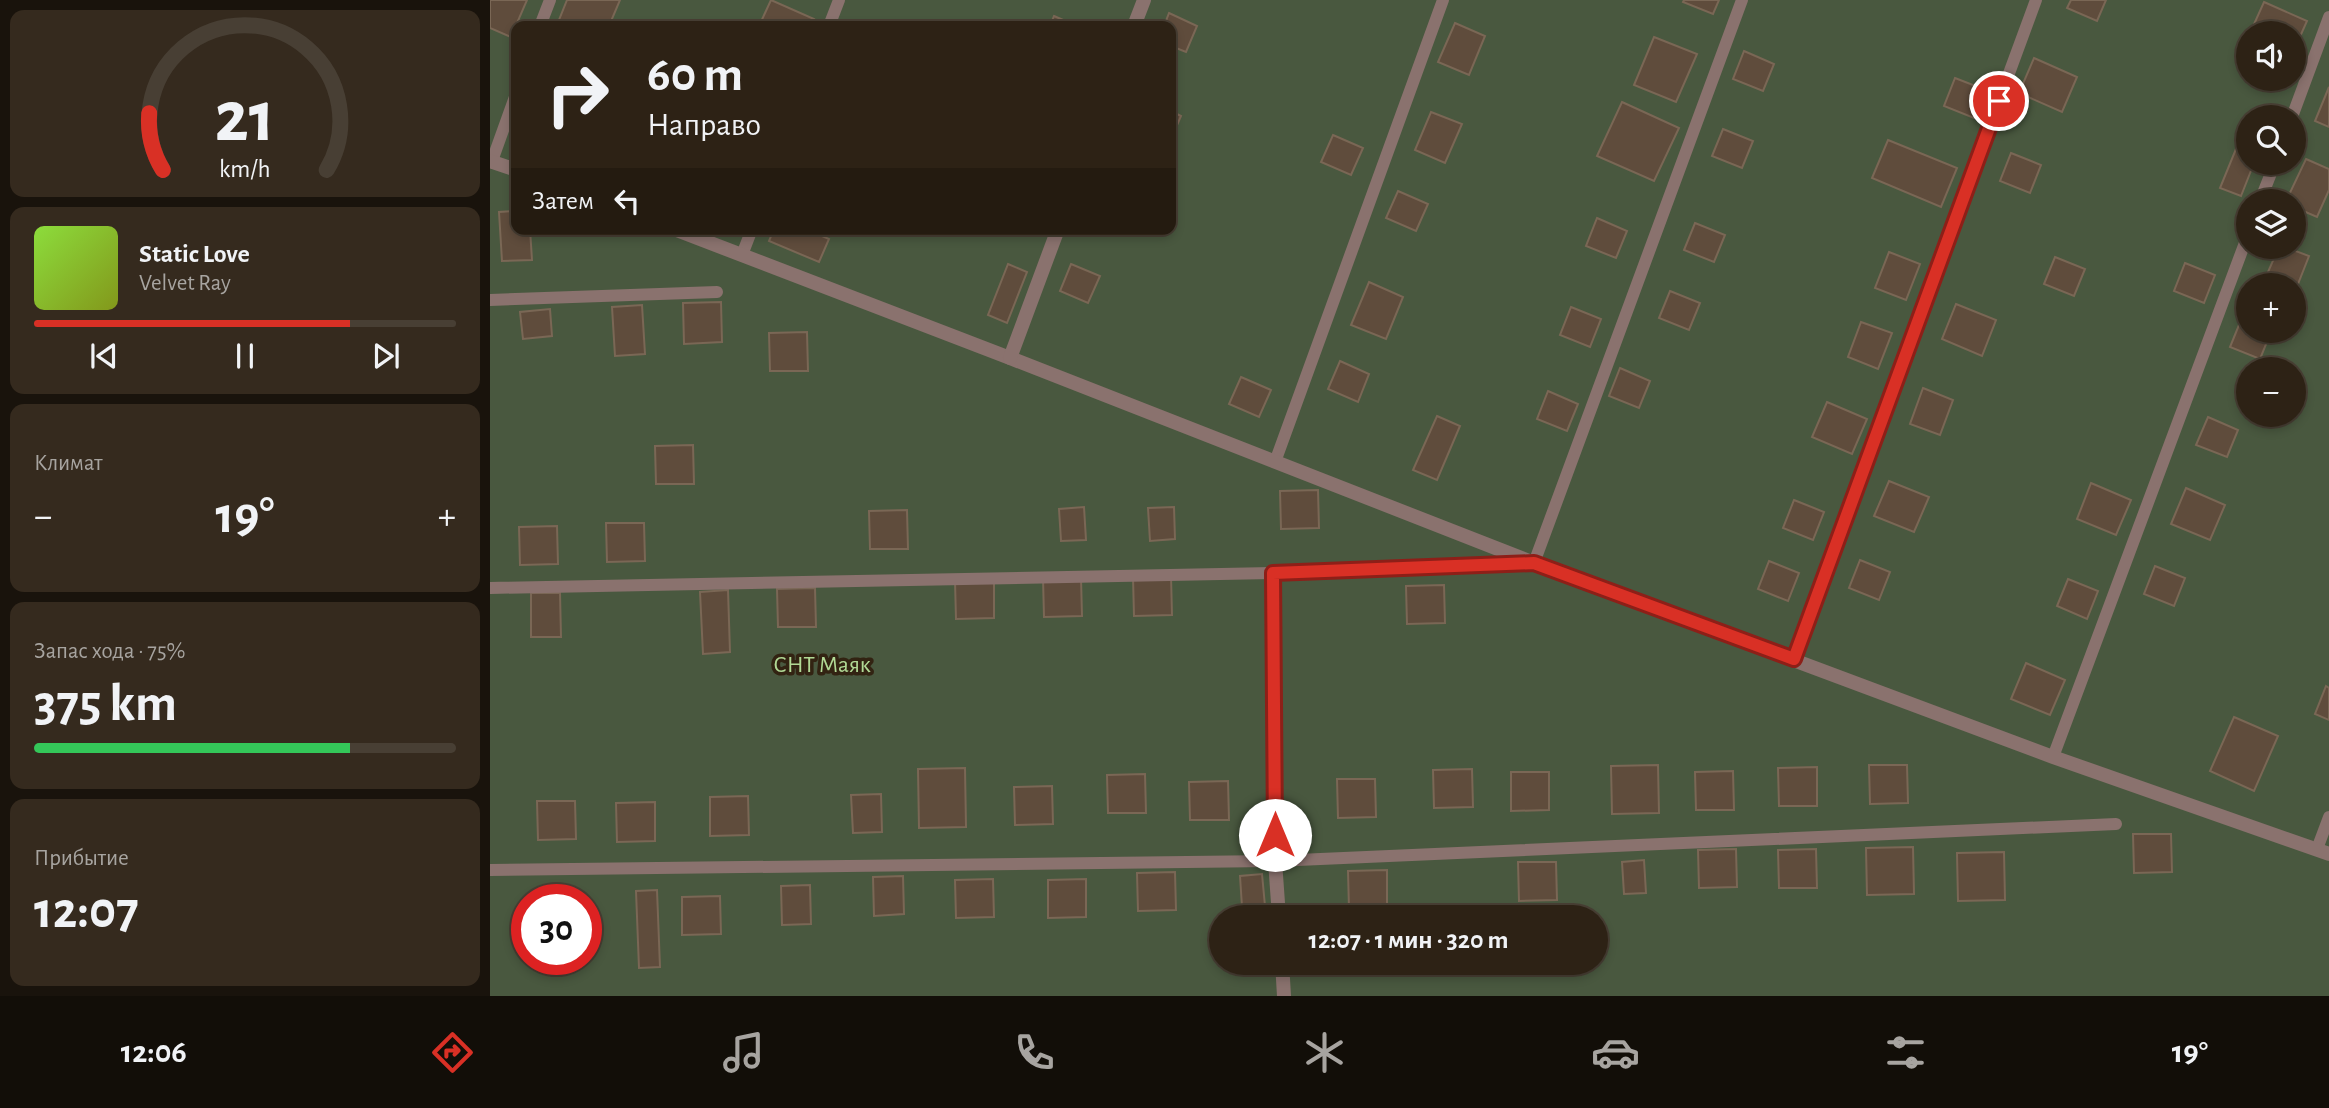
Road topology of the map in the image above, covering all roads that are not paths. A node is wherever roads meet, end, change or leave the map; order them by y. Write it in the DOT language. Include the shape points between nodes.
graph roads {
  1 [pos="550,0"];
  2 [pos="839,0"];
  3 [pos="1143,0"];
  4 [pos="1443,0"];
  5 [pos="1742,0"];
  6 [pos="2036,0"];
  7 [pos="2329,18"];
  8 [pos="543,21"];
  9 [pos="831,21"];
  10 [pos="1136,21"];
  11 [pos="2296,105"];
  12 [pos="511,107"];
  13 [pos="491,161"];
  14 [pos="511,168"];
  15 [pos="690,235"];
  16 [pos="750,235"];
  17 [pos="1056,235"];
  18 [pos="742,255"];
  19 [pos="2239,259"];
  20 [pos="716,292"];
  21 [pos="490,300"];
  22 [pos="1010,358"];
  23 [pos="1275,462"];
  24 [pos="1534,563"];
  25 [pos="1273,573"];
  26 [pos="490,588"];
  27 [pos="1794,659"];
  28 [pos="2053,757"];
  29 [pos="2329,817"];
  30 [pos="2116,824"];
  31 [pos="2323,851"];
  32 [pos="1275,861"];
  33 [pos="490,870"];
  34 [pos="1278,905"];
  35 [pos="1283,975"];
  36 [pos="1284,996"];
  1 -- 8 [label="lane"];
  2 -- 9 [label="lane"];
  3 -- 10 [label="street"];
  4 -- 23 [label="lane"];
  5 -- 24 [label="lane"];
  6 -- 27 [label="lane"];
  7 -- 11 [label="lane"];
  12 -- 13 [label="lane"];
  13 -- 14 [label="street"];
  15 -- 18 [label="street"];
  16 -- 18 [label="lane"];
  17 -- 22 [label="street"];
  18 -- 22 [label="street"];
  19 -- 28 [label="lane"];
  20 -- 21 [label="lane"];
  22 -- 23 [label="street"];
  23 -- 24 [label="street"];
  24 -- 25 [label="lane"];
  24 -- 27 [label="street"];
  25 -- 26 [label="lane"];
  25 -- 32 [label="street"];
  27 -- 28 [label="street"];
  28 -- 31 [label="street"];
  29 -- 31 [label="lane"];
  30 -- 32 [label="lane"];
  32 -- 33 [label="lane"];
  32 -- 34 [label="street"];
  35 -- 36 [label="street"];
}
